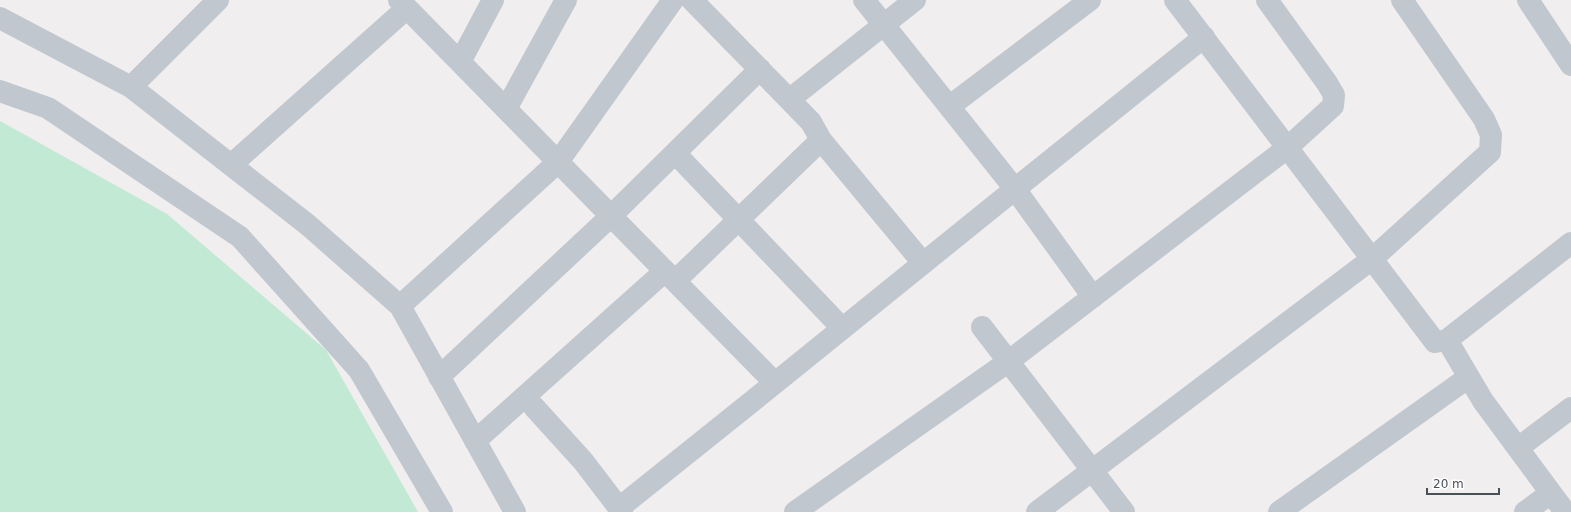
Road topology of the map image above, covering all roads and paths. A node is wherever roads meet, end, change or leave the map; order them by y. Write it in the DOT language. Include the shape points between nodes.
graph roads {
  1 [pos="218,0"];
  2 [pos="493,0"];
  3 [pos="566,0"];
  4 [pos="674,0"];
  5 [pos="692,0"];
  6 [pos="864,0"];
  7 [pos="915,0"];
  8 [pos="1090,0"];
  9 [pos="1175,0"];
  10 [pos="1267,0"];
  11 [pos="1402,0"];
  12 [pos="1528,0"];
  13 [pos="403,4"];
  14 [pos="0,18"];
  15 [pos="884,25"];
  16 [pos="1204,37"];
  17 [pos="460,62"];
  18 [pos="1571,65"];
  19 [pos="760,69"];
  20 [pos="131,87"];
  21 [pos="0,91"];
  22 [pos="790,99"];
  23 [pos="950,106"];
  24 [pos="506,109"];
  25 [pos="821,140"];
  26 [pos="1288,148"];
  27 [pos="675,153"];
  28 [pos="558,162"];
  29 [pos="231,165"];
  30 [pos="1015,189"];
  31 [pos="612,216"];
  32 [pos="739,220"];
  33 [pos="1571,243"];
  34 [pos="1372,259"];
  35 [pos="923,263"];
  36 [pos="670,276"];
  37 [pos="1093,297"];
  38 [pos="400,306"];
  39 [pos="982,327"];
  40 [pos="842,328"];
  41 [pos="1447,340"];
  42 [pos="1009,361"];
  43 [pos="439,377"];
  44 [pos="1469,377"];
  45 [pos="775,383"];
  46 [pos="534,407"];
  47 [pos="1571,408"];
  48 [pos="475,441"];
  49 [pos="1518,448"];
  50 [pos="1093,471"];
  51 [pos="1551,493"];
  52 [pos="621,510"];
  53 [pos="442,512"];
  54 [pos="515,512"];
  55 [pos="795,512"];
  56 [pos="1037,512"];
  57 [pos="1124,512"];
  58 [pos="1279,512"];
  59 [pos="1525,512"];
  60 [pos="1565,512"];
  1 -- 20 [label="street"];
  2 -- 17 [label="street"];
  3 -- 24 [label="street"];
  4 -- 28 [label="street"];
  5 -- 19 [label="street"];
  6 -- 15 [label="street"];
  7 -- 15 [label="street"];
  8 -- 23 [label="street"];
  9 -- 16 [label="street"];
  10 -- 26 [label="street" via="1334,94 1334,106"];
  11 -- 34 [label="street" via="1484,119 1491,135 1490,152"];
  12 -- 18 [label="street"];
  13 -- 17 [label="street"];
  13 -- 29 [label="street"];
  14 -- 20 [label="street"];
  15 -- 22 [label="street"];
  15 -- 23 [label="street"];
  16 -- 26 [label="street"];
  16 -- 30 [label="street"];
  17 -- 24 [label="street"];
  19 -- 22 [label="street"];
  19 -- 27 [label="street"];
  20 -- 29 [label="street"];
  21 -- 53 [label="street" via="48,108 240,237 359,370"];
  22 -- 25 [label="street" via="811,122"];
  23 -- 30 [label="street"];
  24 -- 28 [label="street"];
  25 -- 32 [label="street"];
  25 -- 35 [label="street"];
  26 -- 34 [label="street"];
  26 -- 37 [label="street"];
  27 -- 31 [label="street"];
  27 -- 32 [label="street"];
  28 -- 31 [label="street"];
  28 -- 38 [label="street"];
  29 -- 38 [label="street" via="308,225"];
  30 -- 35 [label="street"];
  30 -- 37 [label="street"];
  31 -- 36 [label="street"];
  31 -- 43 [label="street"];
  32 -- 36 [label="street"];
  32 -- 40 [label="street"];
  33 -- 41 [label="street"];
  34 -- 41 [label="street" via="1435,342"];
  34 -- 50 [label="street"];
  35 -- 40 [label="street"];
  36 -- 45 [label="street"];
  36 -- 48 [label="street"];
  37 -- 42 [label="street"];
  38 -- 43 [label="street"];
  39 -- 42 [label="street"];
  40 -- 45 [label="street"];
  41 -- 44 [label="street"];
  42 -- 50 [label="street"];
  42 -- 55 [label="street"];
  43 -- 48 [label="street"];
  44 -- 49 [label="street" via="1483,401"];
  44 -- 58 [label="street"];
  45 -- 52 [label="street"];
  46 -- 52 [label="street" via="583,461"];
  47 -- 49 [label="street"];
  48 -- 54 [label="street"];
  49 -- 51 [label="street"];
  50 -- 56 [label="street"];
  50 -- 57 [label="street"];
  51 -- 59 [label="street"];
  51 -- 60 [label="street"];
}
